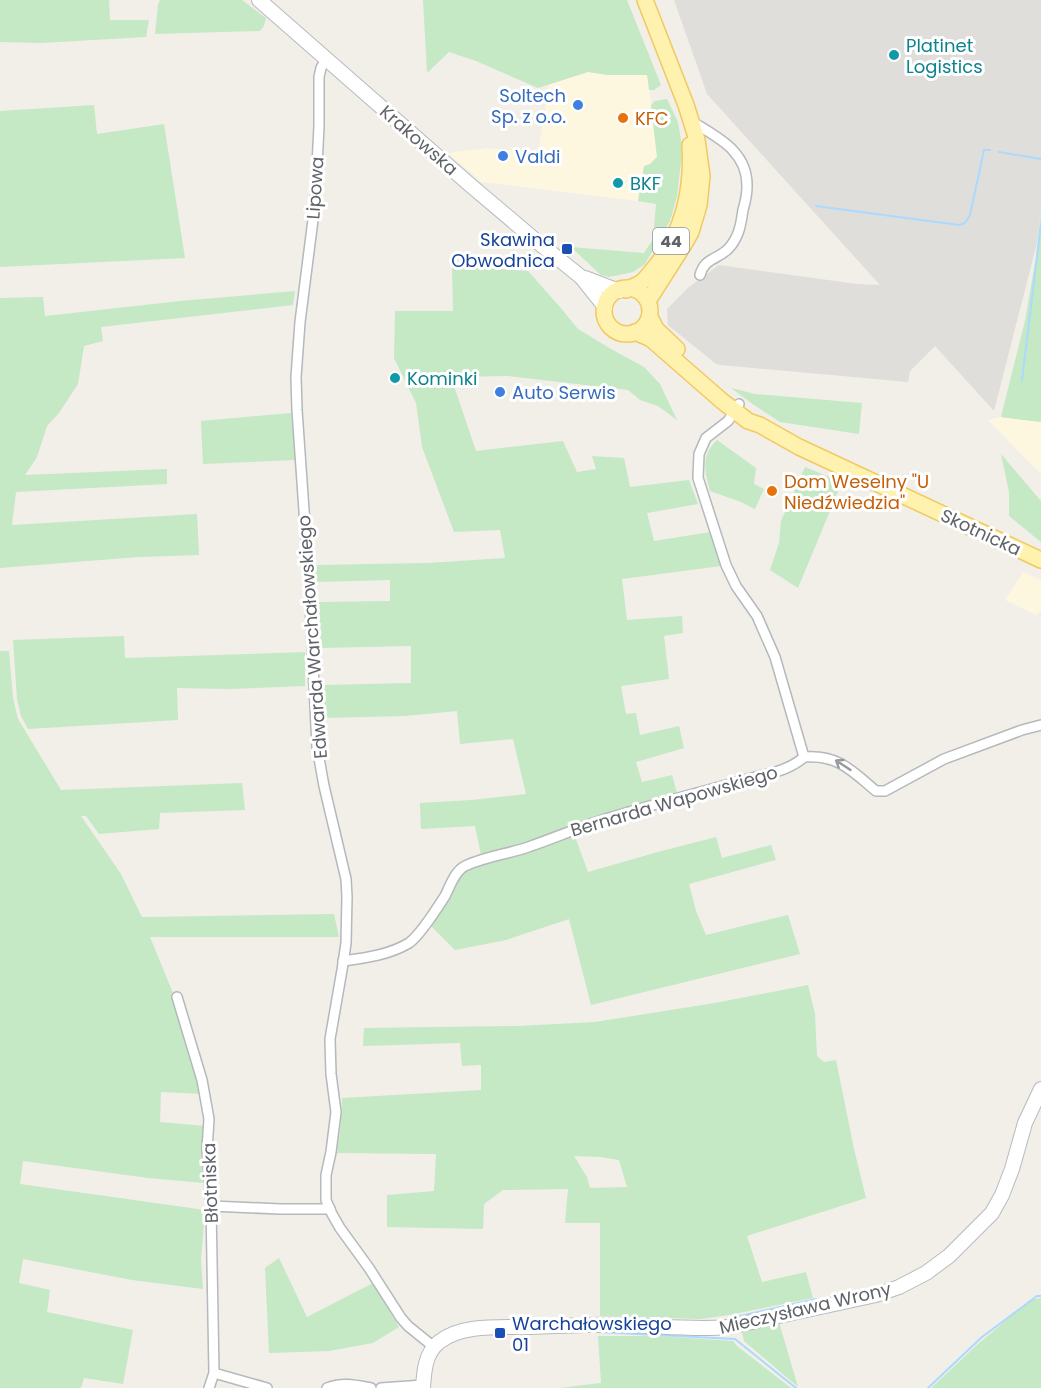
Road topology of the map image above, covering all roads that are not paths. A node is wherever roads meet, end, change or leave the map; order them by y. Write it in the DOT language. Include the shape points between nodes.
graph roads {
  1 [pos="259,0"];
  2 [pos="645,0"];
  3 [pos="326,59"];
  4 [pos="690,118"];
  5 [pos="718,137"];
  6 [pos="698,148"];
  7 [pos="700,275"];
  8 [pos="581,277"];
  9 [pos="623,290"];
  10 [pos="648,301"];
  11 [pos="604,307"];
  12 [pos="650,317"];
  13 [pos="300,318"];
  14 [pos="635,332"];
  15 [pos="696,373"];
  16 [pos="737,408"];
  17 [pos="1041,560"];
  18 [pos="1041,724"];
  19 [pos="804,757"];
  20 [pos="343,961"];
  21 [pos="177,997"];
  22 [pos="1041,1089"];
  23 [pos="211,1206"];
  24 [pos="330,1209"];
  25 [pos="434,1347"];
  26 [pos="214,1373"];
  27 [pos="423,1386"];
  28 [pos="208,1388"];
  29 [pos="267,1388"];
  30 [pos="327,1388"];
  31 [pos="371,1388"];
  32 [pos="381,1388"];
  1 -- 3 [label="street, Krakowska"];
  2 -- 4 [label="main road, 44"];
  3 -- 8 [label="street, Krakowska"];
  3 -- 13 [label="street, Lipowa" via="319,77 315,204"];
  4 -- 5 [label="street"];
  4 -- 6 [label="main road, 44"];
  4 -- 9 [label="main road, 44" via="690,176 678,229 646,278"];
  5 -- 6 [label="street" via="705,140"];
  5 -- 7 [label="street" via="740,159 747,186 738,236 728,249 709,260"];
  6 -- 10 [label="main road, 44" via="702,176 697,214 691,232"];
  8 -- 9 [label="street, Krakowska"];
  8 -- 11 [label="street, Krakowska"];
  9 -- 10 [label="main road" via="637,291"];
  9 -- 11 [label="main road, 44" via="613,293"];
  10 -- 12 [label="main road"];
  11 -- 14 [label="main road" via="604,317 611,327 622,333"];
  12 -- 14 [label="main road"];
  12 -- 15 [label="main road"];
  13 -- 20 [label="street, Edwarda Warchałowskiego" via="297,394 317,747 346,879"];
  14 -- 15 [label="main road" via="651,339"];
  15 -- 16 [label="main road, Skotnicka"];
  16 -- 17 [label="main road, Skotnicka" via="799,447"];
  16 -- 19 [label="street" via="728,421 706,438 699,454 698,478 726,565 757,616 775,657"];
  18 -- 19 [label="street, one-way" via="944,759 885,791 876,791 834,760"];
  19 -- 20 [label="street, Bernarda Wapowskiego" via="772,774 609,818 529,847 478,860 462,868 439,906 410,942 390,952"];
  20 -- 24 [label="street, Edwarda Warchałowskiego" via="330,1039 336,1112 326,1175"];
  21 -- 23 [label="street, Błotniska" via="206,1099"];
  22 -- 25 [label="street, Mieczysława Wrony" via="992,1213 948,1256 899,1287 728,1328 627,1325 479,1329 449,1336"];
  23 -- 24 [label="street"];
  23 -- 26 [label="street, Błotniska"];
  24 -- 25 [label="street, Edwarda Warchałowskiego" via="401,1318"];
  25 -- 27 [label="street" via="424,1368"];
  26 -- 28 [label="street, Błotniska"];
  26 -- 29 [label="street"];
  27 -- 32 [label="street"];
  30 -- 31 [label="street" via="351,1384"];
}
